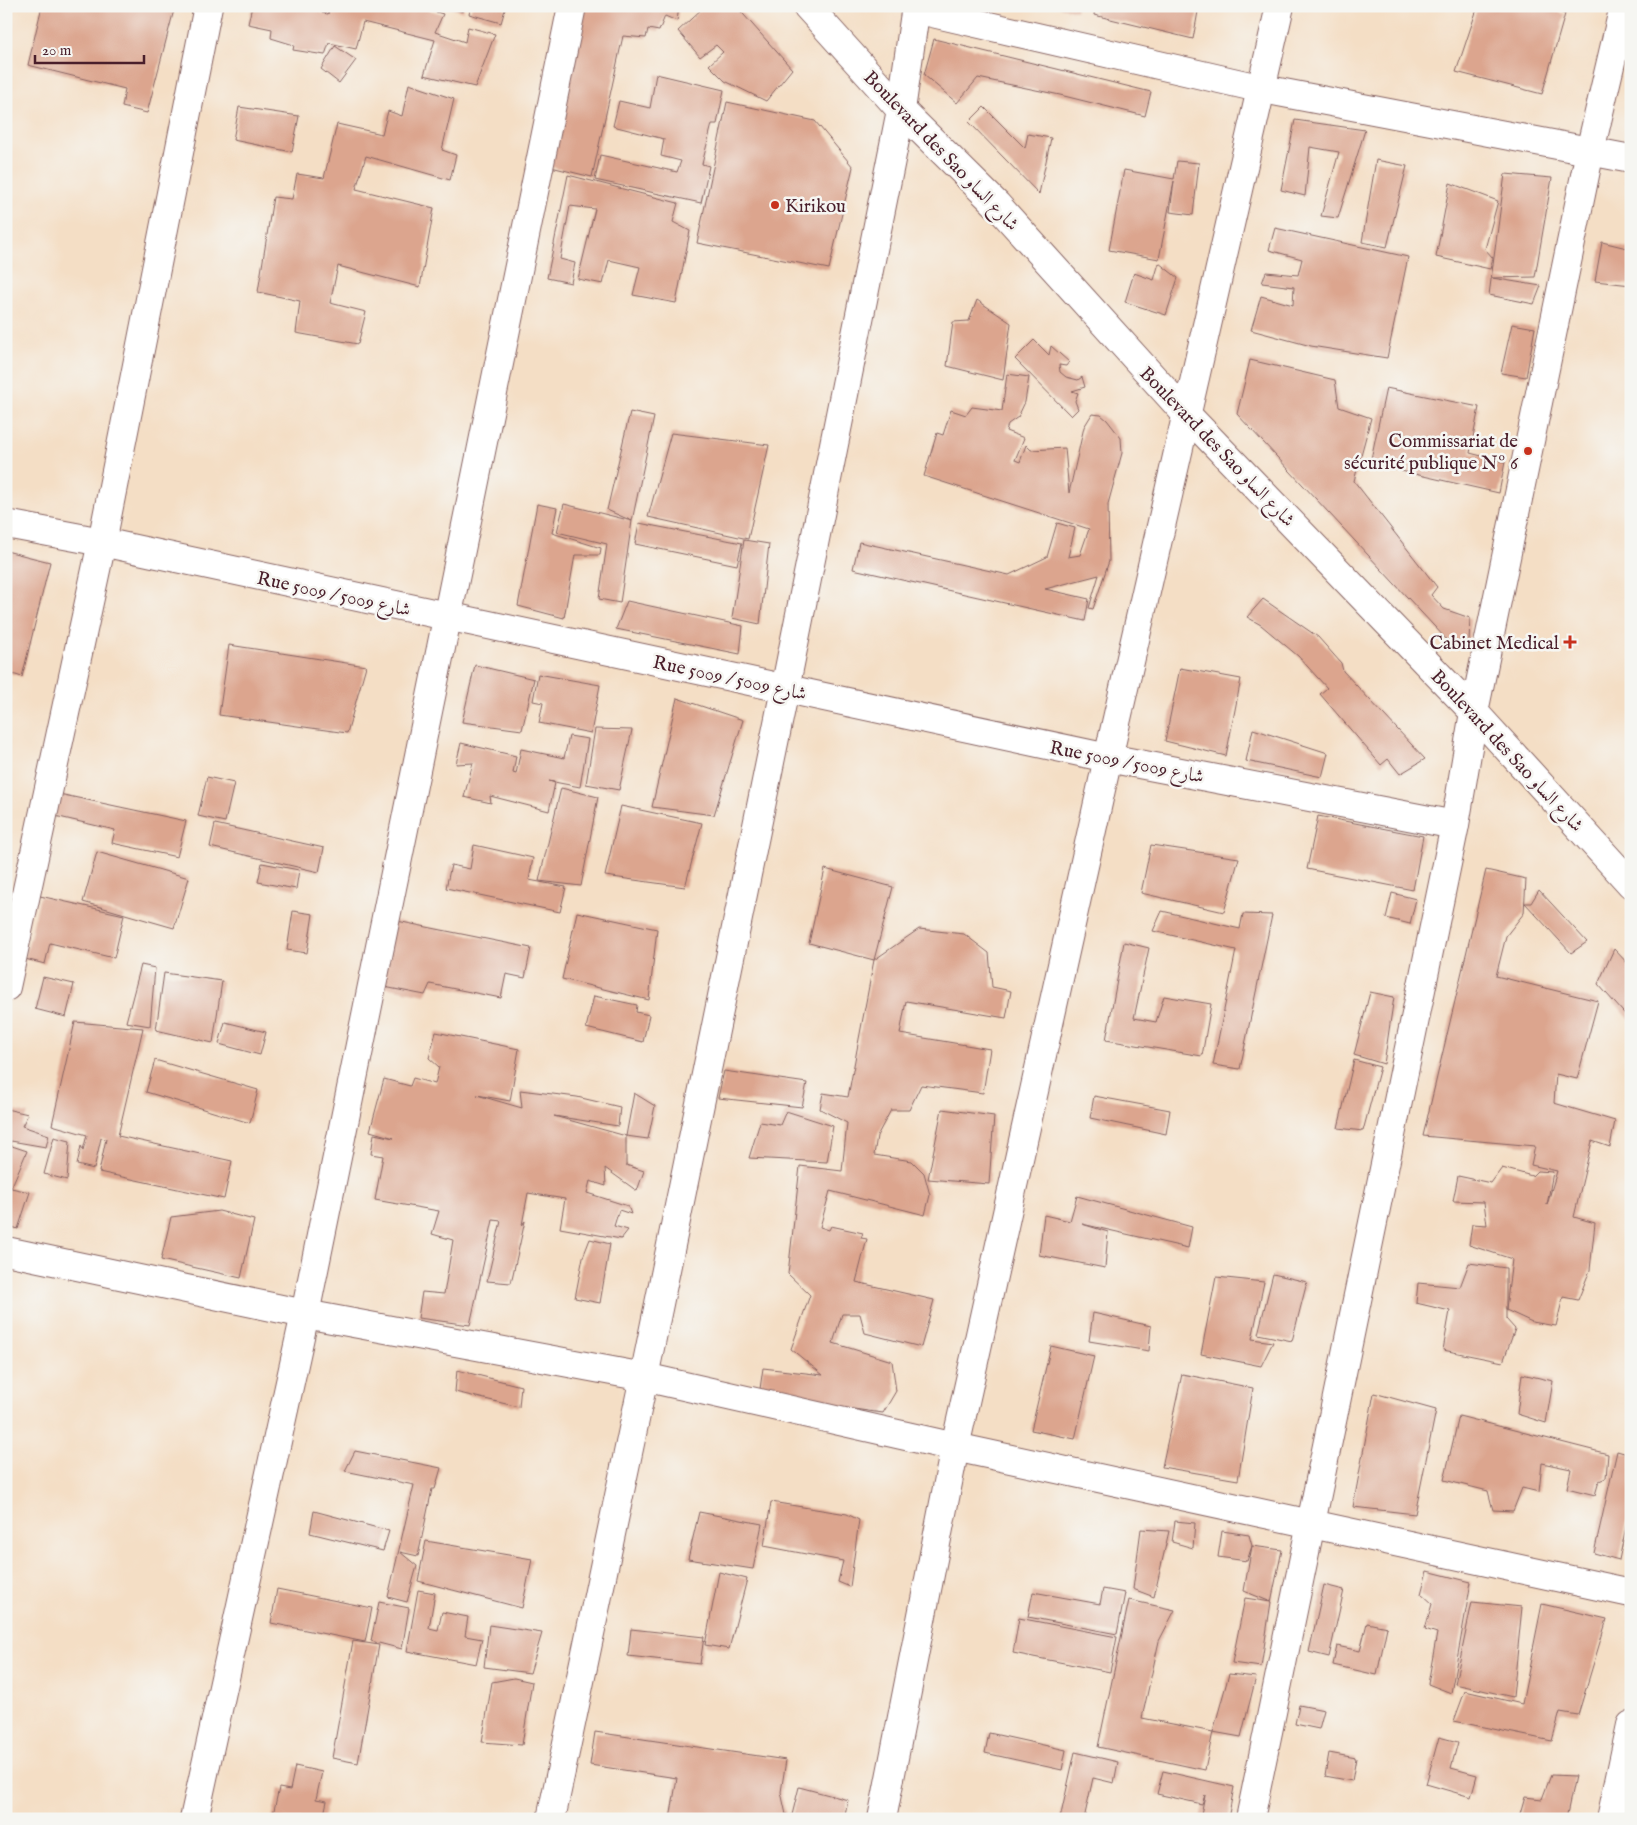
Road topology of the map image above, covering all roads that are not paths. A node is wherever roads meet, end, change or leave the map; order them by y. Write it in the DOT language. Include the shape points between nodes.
graph roads {
  1 [pos="208,6"];
  2 [pos="572,6"];
  3 [pos="807,6"];
  4 [pos="1280,6"];
  5 [pos="1624,6"];
  6 [pos="916,8"];
  7 [pos="1263,88"];
  8 [pos="901,110"];
  9 [pos="1590,151"];
  10 [pos="1631,159"];
  11 [pos="1187,415"];
  12 [pos="6,524"];
  13 [pos="102,542"];
  14 [pos="446,617"];
  15 [pos="785,689"];
  16 [pos="1474,712"];
  17 [pos="1108,758"];
  18 [pos="1455,825"];
  19 [pos="1631,884"];
  20 [pos="6,987"];
  21 [pos="6,1251"];
  22 [pos="305,1314"];
  23 [pos="644,1377"];
  24 [pos="956,1447"];
  25 [pos="1310,1524"];
  26 [pos="1631,1593"];
  27 [pos="1631,1725"];
  28 [pos="194,1819"];
  29 [pos="550,1819"];
  30 [pos="882,1819"];
  31 [pos="1250,1819"];
  32 [pos="1611,1819"];
  1 -- 13 [label="street"];
  2 -- 14 [label="street"];
  3 -- 8 [label="street, Boulevard des Sao شارع الساو"];
  4 -- 7 [label="street"];
  5 -- 9 [label="street"];
  6 -- 7 [label="street"];
  6 -- 8 [label="street"];
  7 -- 9 [label="street"];
  7 -- 11 [label="street"];
  8 -- 11 [label="street, Boulevard des Sao شارع الساو" via="997,205"];
  8 -- 15 [label="street"];
  9 -- 10 [label="street"];
  9 -- 16 [label="street"];
  11 -- 16 [label="street, Boulevard des Sao شارع الساو"];
  11 -- 17 [label="street"];
  12 -- 13 [label="street, Rue 5009 / شارع 5009"];
  13 -- 14 [label="street, Rue 5009 / شارع 5009"];
  13 -- 20 [label="street"];
  14 -- 15 [label="street, Rue 5009 / شارع 5009"];
  14 -- 22 [label="street"];
  15 -- 17 [label="street, Rue 5009 / شارع 5009"];
  15 -- 23 [label="street"];
  16 -- 18 [label="street"];
  16 -- 19 [label="street, Boulevard des Sao شارع الساو"];
  17 -- 18 [label="street, Rue 5009 / شارع 5009"];
  17 -- 24 [label="street"];
  18 -- 25 [label="street"];
  21 -- 22 [label="street"];
  22 -- 23 [label="street"];
  22 -- 28 [label="street"];
  23 -- 24 [label="street"];
  23 -- 29 [label="street"];
  24 -- 25 [label="street"];
  24 -- 30 [label="street"];
  25 -- 26 [label="street"];
  25 -- 31 [label="street"];
  27 -- 32 [label="street"];
}
